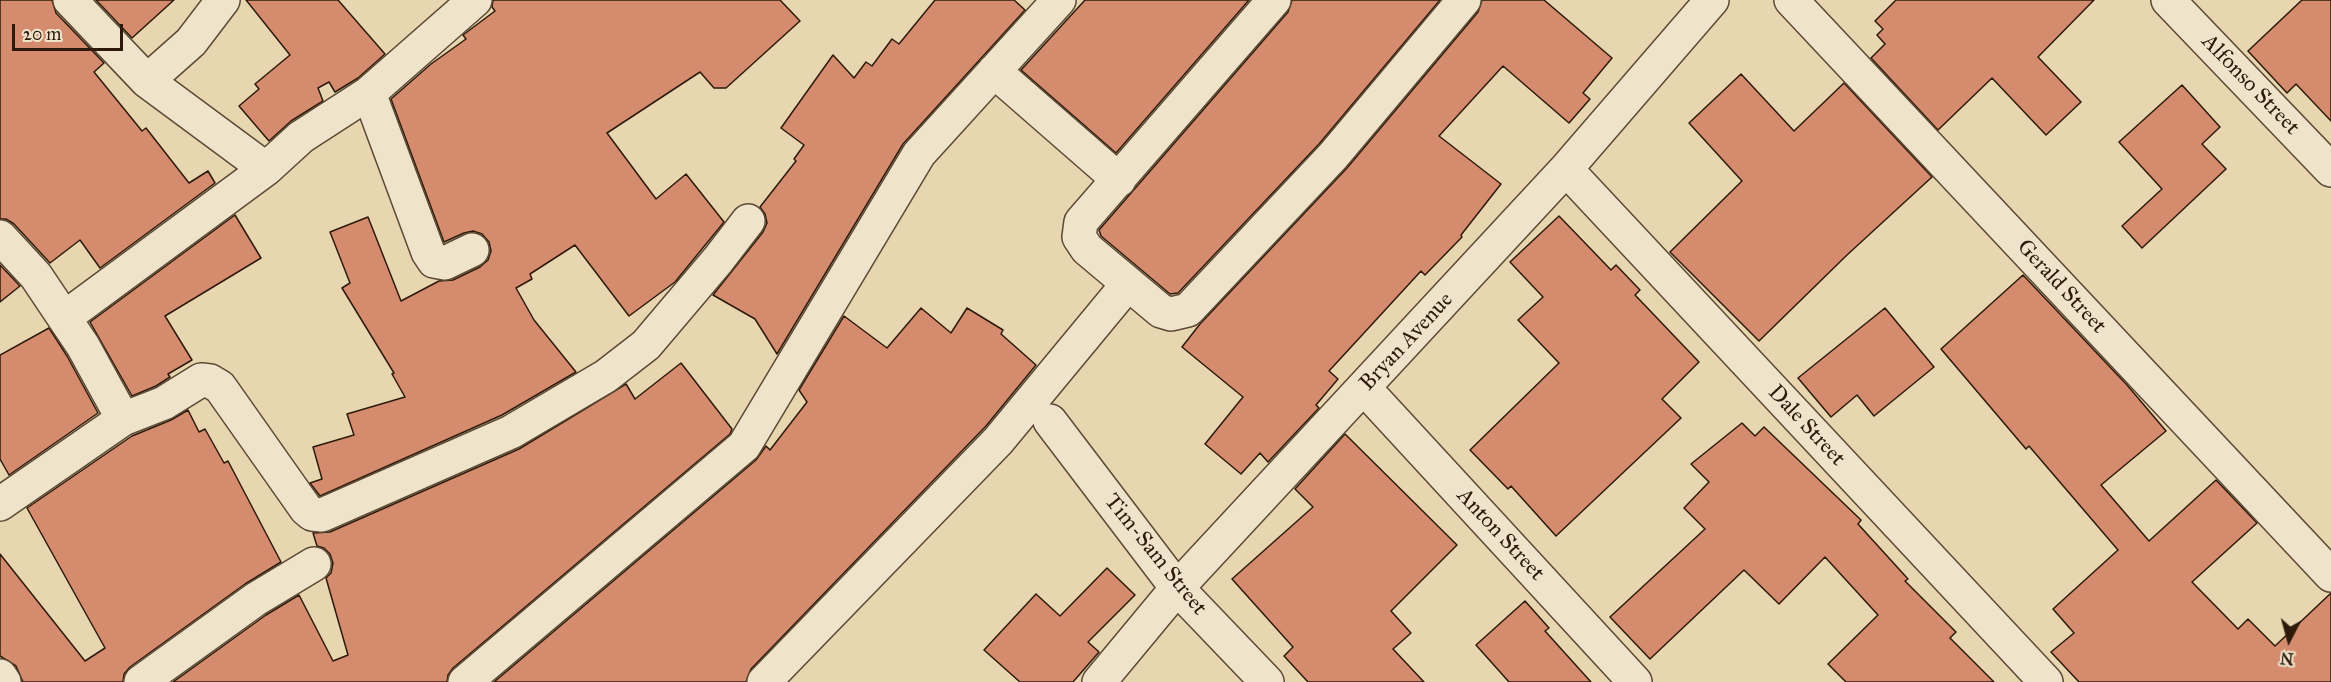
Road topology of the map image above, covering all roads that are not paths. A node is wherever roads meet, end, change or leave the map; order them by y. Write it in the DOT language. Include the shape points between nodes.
graph roads {
  1 [pos="70,0"];
  2 [pos="223,0"];
  3 [pos="475,0"];
  4 [pos="1059,0"];
  5 [pos="1274,0"];
  6 [pos="1464,0"];
  7 [pos="1712,0"];
  8 [pos="1791,0"];
  9 [pos="2168,0"];
  10 [pos="994,71"];
  11 [pos="147,81"];
  12 [pos="369,93"];
  13 [pos="266,169"];
  14 [pos="1566,169"];
  15 [pos="2331,170"];
  16 [pos="1119,180"];
  17 [pos="748,221"];
  18 [pos="0,237"];
  19 [pos="472,250"];
  20 [pos="1127,285"];
  21 [pos="64,318"];
  22 [pos="1364,388"];
  23 [pos="123,419"];
  24 [pos="1050,421"];
  25 [pos="0,504"];
  26 [pos="314,564"];
  27 [pos="2331,575"];
  28 [pos="1177,588"];
  29 [pos="0,676"];
  30 [pos="4,682"];
  31 [pos="141,682"];
  32 [pos="465,682"];
  33 [pos="764,682"];
  34 [pos="1099,682"];
  35 [pos="1267,682"];
  36 [pos="1635,682"];
  37 [pos="2046,682"];
  1 -- 11 [label="street"];
  2 -- 11 [label="street" via="191,42"];
  3 -- 12 [label="street"];
  4 -- 10 [label="street"];
  5 -- 16 [label="street"];
  6 -- 20 [label="street" via="1334,156 1188,310 1172,314 1161,311"];
  7 -- 14 [label="street, Bryan Avenue"];
  8 -- 27 [label="street, Gerald Street"];
  9 -- 15 [label="street, Alfonso Street"];
  10 -- 16 [label="street"];
  10 -- 32 [label="street" via="919,154 744,446"];
  11 -- 13 [label="street"];
  12 -- 13 [label="street" via="301,137"];
  12 -- 19 [label="street" via="428,252 434,261 445,263"];
  13 -- 21 [label="street"];
  14 -- 22 [label="street, Bryan Avenue"];
  14 -- 37 [label="street, Dale Street"];
  16 -- 20 [label="street" via="1081,222 1079,237"];
  17 -- 23 [label="street" via="646,345 606,376 511,432 322,515 306,509 220,387 210,381 201,380 164,403"];
  18 -- 21 [label="street" via="36,276"];
  20 -- 33 [label="street" via="998,441"];
  21 -- 23 [label="street"];
  22 -- 28 [label="street, Bryan Avenue"];
  22 -- 36 [label="street, Anton Street"];
  23 -- 25 [label="street"];
  24 -- 28 [label="street, Tim-Sam Street"];
  26 -- 31 [label="street" via="256,599"];
  28 -- 34 [label="street, Bryan Avenue"];
  28 -- 35 [label="street, Tim-Sam Street"];
  29 -- 30 [label="street"];
}
